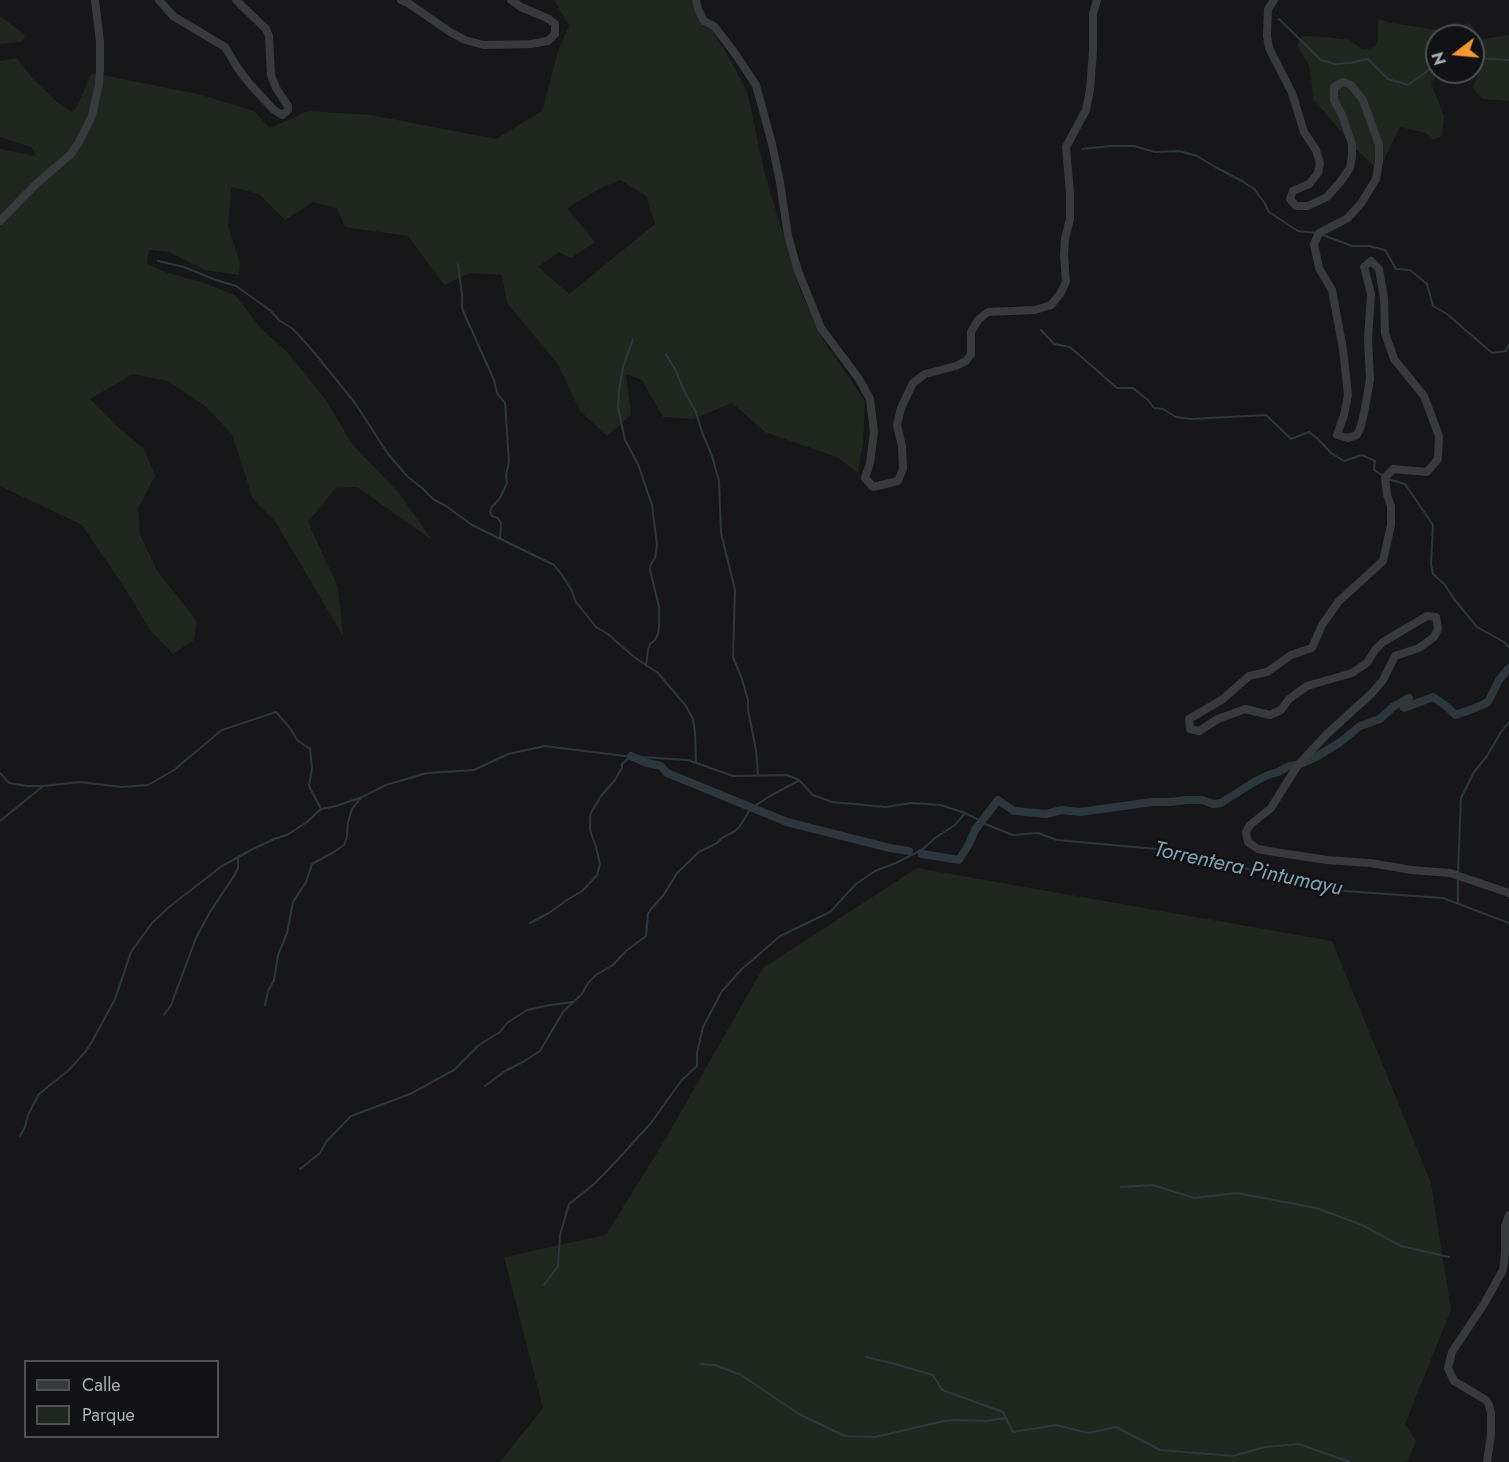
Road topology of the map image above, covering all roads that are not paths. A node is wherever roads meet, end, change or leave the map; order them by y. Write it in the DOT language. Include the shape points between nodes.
graph roads {
  1 [pos="95,0"];
  2 [pos="159,0"];
  3 [pos="236,0"];
  4 [pos="401,0"];
  5 [pos="511,0"];
  6 [pos="696,0"];
  7 [pos="1097,0"];
  8 [pos="1275,0"];
  9 [pos="0,221"];
  10 [pos="1509,893"];
  11 [pos="1509,1215"];
  12 [pos="1507,1227"];
  13 [pos="1487,1462"];
  1 -- 9 [label="street" via="100,69 92,116 71,154"];
  2 -- 3 [label="street" via="173,16 225,47 249,83 273,109 285,113 288,106 271,75 266,29"];
  4 -- 5 [label="street" via="450,32 484,45 531,44 555,34 555,24 549,19"];
  6 -- 7 [label="street" via="704,21 714,26 756,85 798,271 821,328 870,399 874,432 865,478 873,487 898,481 903,469 897,425 913,383 925,374 966,361 971,354 971,332 988,312 1035,310 1052,305 1066,282 1064,255 1070,219 1066,147 1086,110"];
  8 -- 10 [label="street" via="1268,9 1269,48 1320,163 1309,184 1293,191 1290,199 1296,206 1308,206 1327,197 1350,168 1352,144 1334,100 1334,87 1343,82 1352,85 1363,100 1379,145 1376,179 1362,202 1348,218 1319,233 1314,244 1319,268 1332,290 1343,349 1348,395 1337,435 1357,435 1365,408 1370,379 1371,294 1364,267 1371,261 1379,269 1384,333 1394,359 1424,396 1438,436 1438,459 1427,472 1393,469 1385,478 1391,525 1383,561 1339,601 1312,648 1291,655 1267,672 1250,676 1223,699 1189,719 1190,729 1199,731 1245,709 1270,715 1281,710 1307,686 1352,673 1368,663 1383,642 1427,616 1436,617 1438,629 1434,637 1419,648 1395,656 1372,693 1298,765 1271,808 1250,825 1246,832 1248,842 1257,849 1281,853 1450,873"];
  11 -- 12 [label="street"];
  12 -- 13 [label="street" via="1503,1270 1452,1352 1448,1368 1454,1381 1486,1400 1491,1413"];
}
